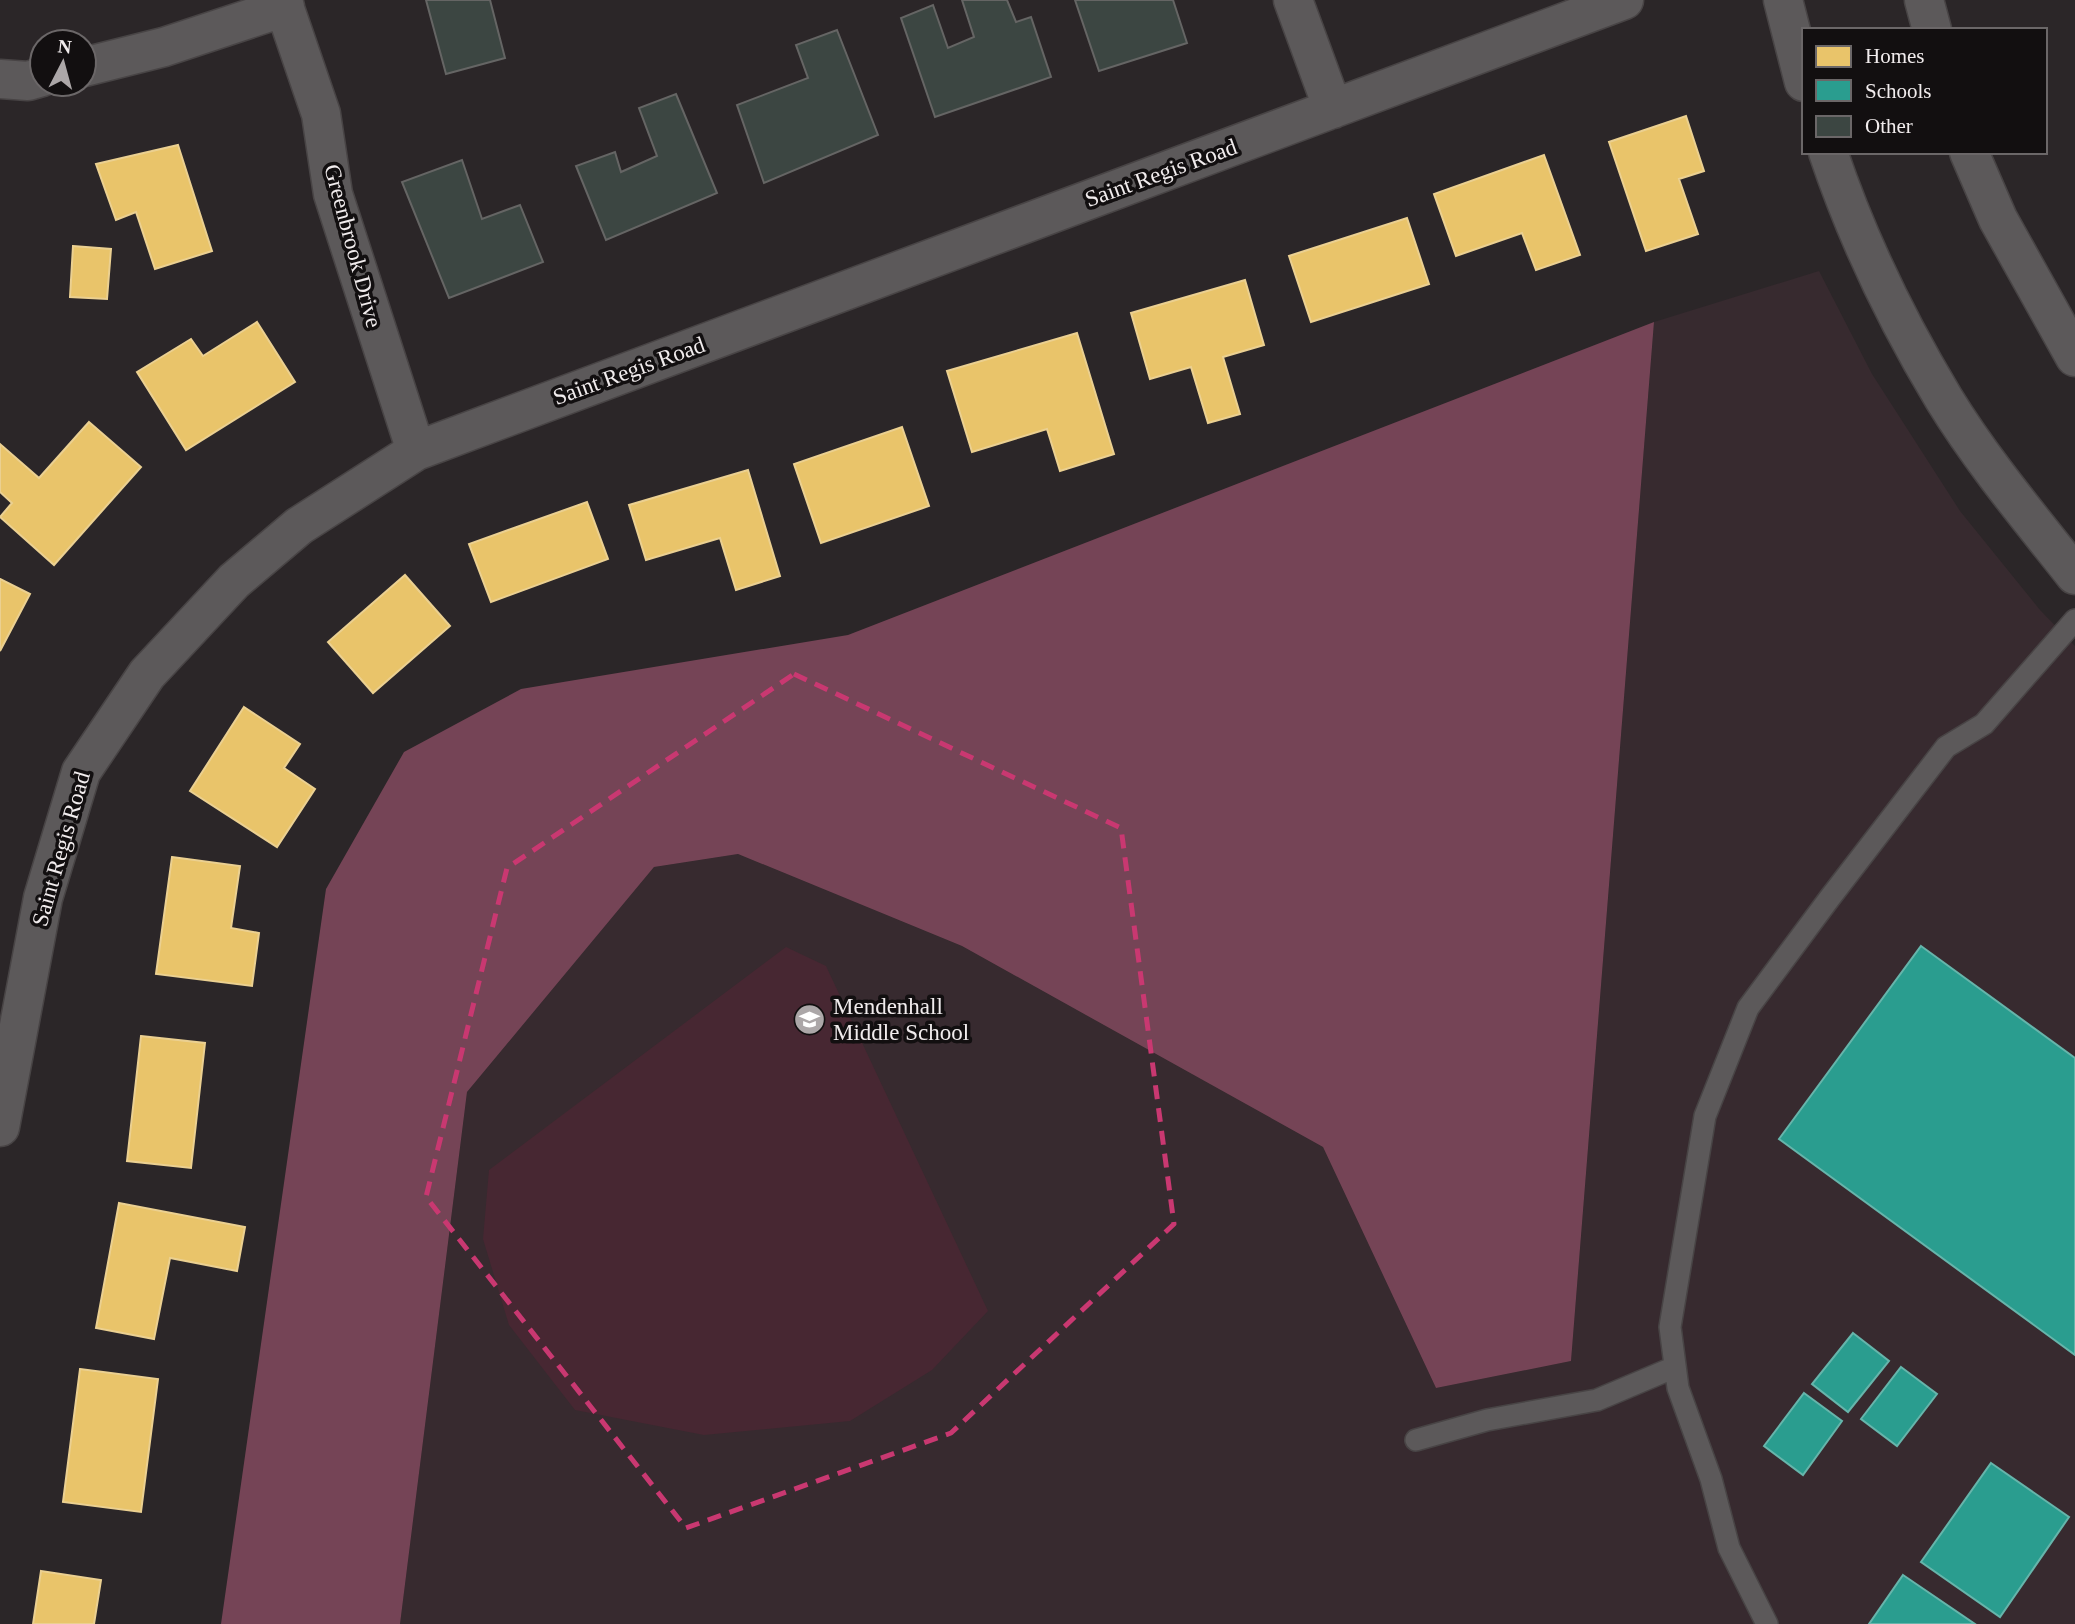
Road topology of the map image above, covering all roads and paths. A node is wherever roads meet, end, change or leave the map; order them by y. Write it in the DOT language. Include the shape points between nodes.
graph roads {
  1 [pos="1293,0"];
  2 [pos="1624,0"];
  3 [pos="1783,0"];
  4 [pos="1923,0"];
  5 [pos="284,4"];
  6 [pos="1931,28"];
  7 [pos="98,64"];
  8 [pos="1802,74"];
  9 [pos="0,79"];
  10 [pos="28,81"];
  11 [pos="1333,109"];
  12 [pos="1829,154"];
  13 [pos="1970,154"];
  14 [pos="2075,356"];
  15 [pos="416,451"];
  16 [pos="2075,575"];
  17 [pos="2075,620"];
  18 [pos="0,1127"];
  19 [pos="1675,1367"];
  20 [pos="1416,1440"];
  21 [pos="1767,1624"];
  1 -- 11 [label="street"];
  2 -- 11 [label="street, Saint Regis Road"];
  3 -- 8 [label="street"];
  4 -- 6 [label="street"];
  5 -- 7 [label="street" via="164,47"];
  5 -- 15 [label="street, Greenbrook Drive" via="321,114 337,207"];
  9 -- 10 [label="street"];
  11 -- 15 [label="street, Saint Regis Road"];
  12 -- 16 [label="street" via="1845,203 1889,300 1945,400"];
  13 -- 14 [label="street" via="1998,219"];
  15 -- 18 [label="street, Saint Regis Road" via="299,526 234,581 148,674 80,772 43,898"];
  17 -- 19 [label="lane" via="1984,724 1946,747 1748,1008 1705,1116 1670,1327"];
  19 -- 20 [label="lane" via="1597,1400 1487,1420"];
  19 -- 21 [label="lane" via="1729,1548"];
}
